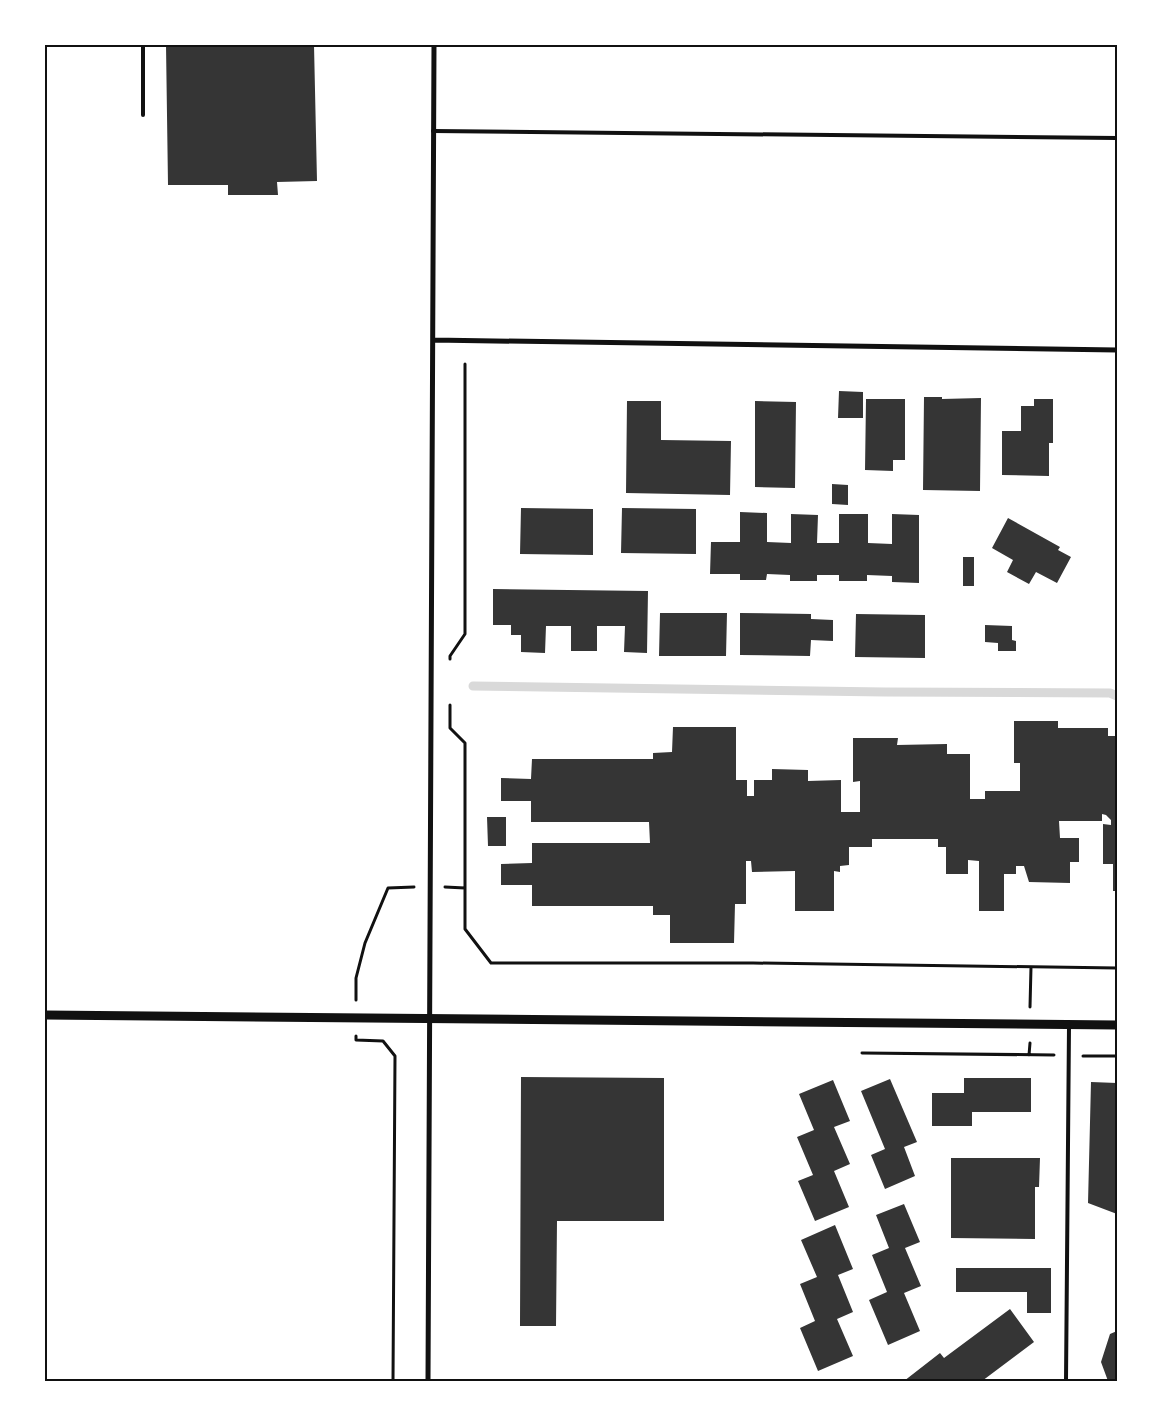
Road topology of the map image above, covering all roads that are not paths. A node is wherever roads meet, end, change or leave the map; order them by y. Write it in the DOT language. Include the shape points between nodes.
graph roads {
  1 [pos="143,45"];
  2 [pos="434,45"];
  3 [pos="143,115"];
  4 [pos="433,131"];
  5 [pos="1117,138"];
  6 [pos="433,340"];
  7 [pos="1117,350"];
  8 [pos="45,1016"];
  9 [pos="430,1020"];
  10 [pos="1117,1025"];
  11 [pos="1069,1026"];
  12 [pos="428,1381"];
  13 [pos="1066,1381"];
  1 -- 3 [label="lane"];
  2 -- 4 [label="street"];
  4 -- 5 [label="lane"];
  4 -- 6 [label="street"];
  6 -- 7 [label="street"];
  6 -- 9 [label="street"];
  8 -- 9 [label="street"];
  9 -- 11 [label="street"];
  9 -- 12 [label="street"];
  10 -- 11 [label="street"];
  11 -- 13 [label="lane"];
}
